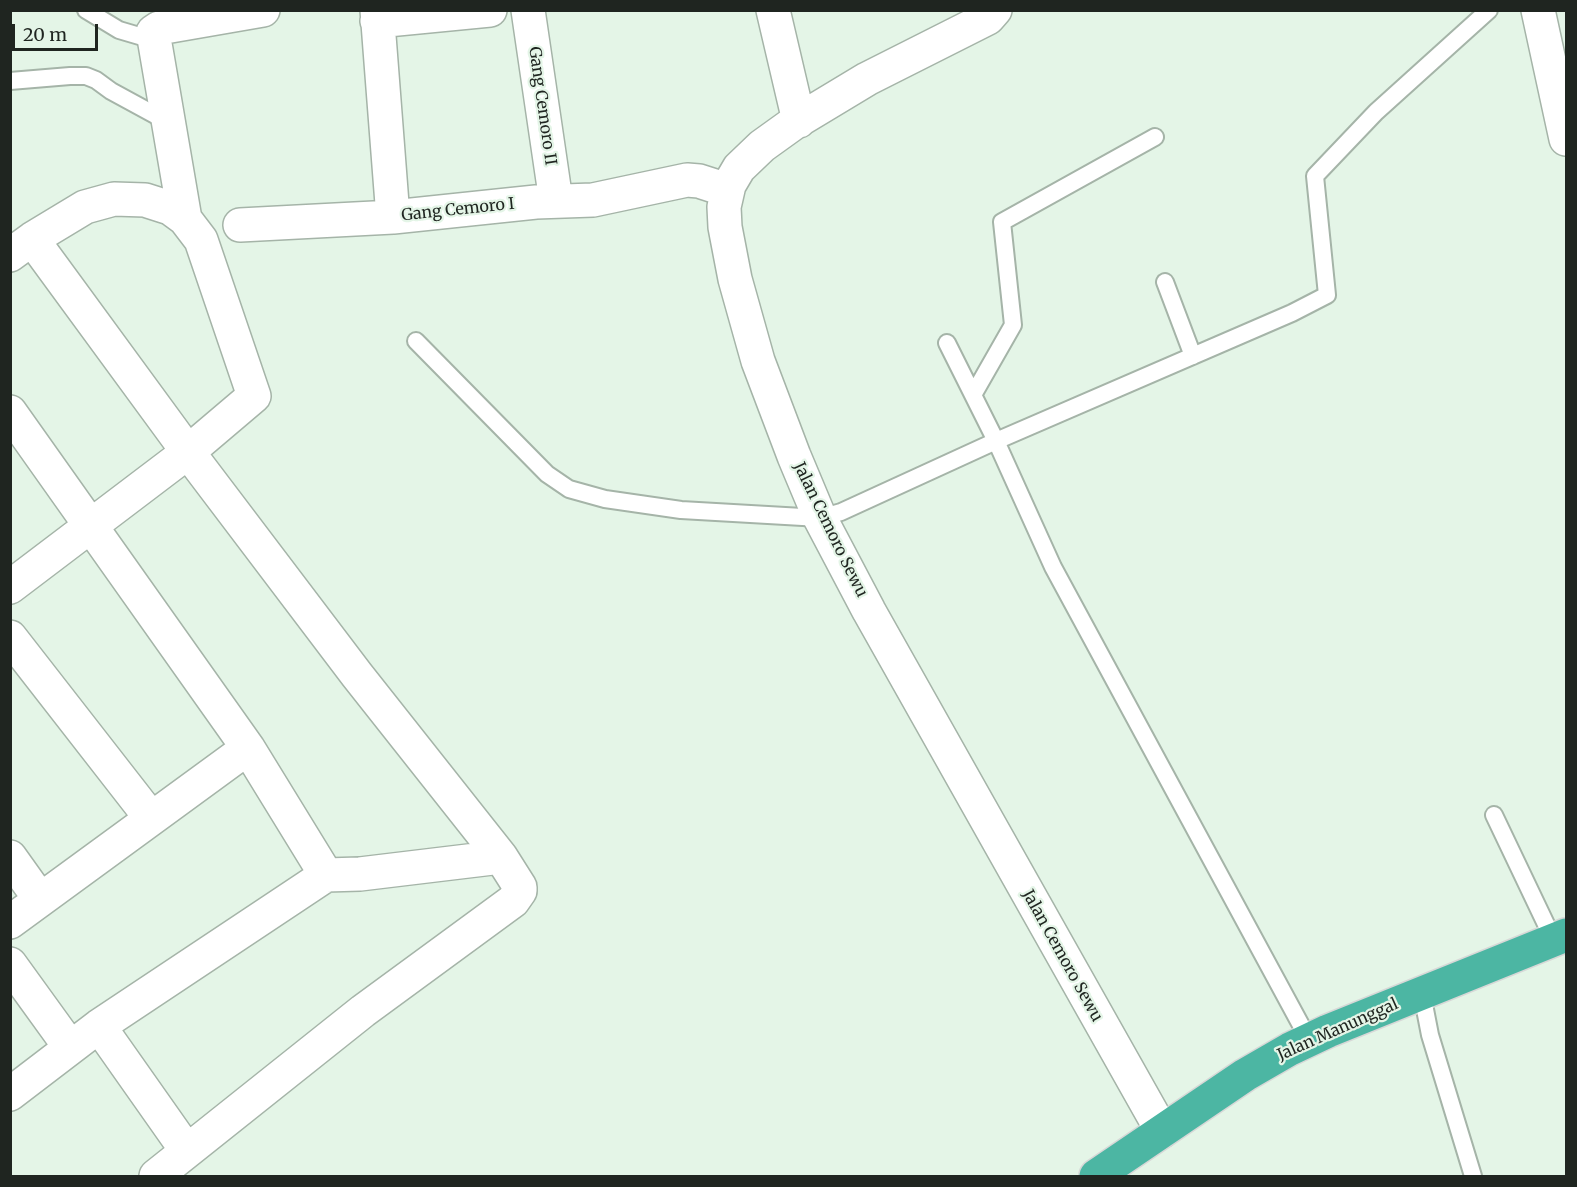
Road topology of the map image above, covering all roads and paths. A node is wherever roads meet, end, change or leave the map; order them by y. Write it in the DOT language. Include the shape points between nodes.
graph roads {
  1 [pos="86,10"];
  2 [pos="263,10"];
  3 [pos="490,10"];
  4 [pos="528,10"];
  5 [pos="773,10"];
  6 [pos="995,10"];
  7 [pos="1489,10"];
  8 [pos="1538,10"];
  9 [pos="377,16"];
  10 [pos="153,40"];
  11 [pos="10,81"];
  12 [pos="799,121"];
  13 [pos="168,122"];
  14 [pos="1155,137"];
  15 [pos="1566,139"];
  16 [pos="727,190"];
  17 [pos="556,201"];
  18 [pos="393,217"];
  19 [pos="185,219"];
  20 [pos="240,225"];
  21 [pos="21,247"];
  22 [pos="1165,282"];
  23 [pos="416,341"];
  24 [pos="947,343"];
  25 [pos="1193,356"];
  26 [pos="973,395"];
  27 [pos="10,412"];
  28 [pos="996,441"];
  29 [pos="188,452"];
  30 [pos="820,518"];
  31 [pos="91,526"];
  32 [pos="10,587"];
  33 [pos="10,637"];
  34 [pos="248,748"];
  35 [pos="1494,816"];
  36 [pos="151,818"];
  37 [pos="10,857"];
  38 [pos="501,857"];
  39 [pos="326,875"];
  40 [pos="40,898"];
  41 [pos="10,921"];
  42 [pos="1560,938"];
  43 [pos="10,964"];
  44 [pos="1422,994"];
  45 [pos="99,1026"];
  46 [pos="1309,1040"];
  47 [pos="70,1047"];
  48 [pos="10,1094"];
  49 [pos="1162,1131"];
  50 [pos="187,1151"];
  51 [pos="156,1176"];
  52 [pos="1096,1176"];
  53 [pos="1473,1176"];
  1 -- 10 [label="lane" via="119,30"];
  2 -- 10 [label="street" via="159,28 153,32"];
  3 -- 9 [label="street"];
  4 -- 17 [label="street, Gang Cemoro II"];
  5 -- 12 [label="street"];
  6 -- 12 [label="street, Jalan Cemoro Sewu" via="988,18 899,61"];
  7 -- 25 [label="lane" via="1376,112 1315,176 1327,295"];
  8 -- 15 [label="street"];
  9 -- 18 [label="street, Gang Cemoro I"];
  10 -- 13 [label="street"];
  11 -- 13 [label="lane" via="86,76"];
  12 -- 16 [label="street, Jalan Cemoro Sewu" via="753,154 739,168"];
  13 -- 19 [label="street"];
  14 -- 26 [label="lane" via="1002,222 1013,325"];
  16 -- 17 [label="street, Gang Cemoro I" via="687,180 604,198"];
  16 -- 30 [label="street, Jalan Cemoro Sewu" via="725,227 746,320 772,400"];
  17 -- 18 [label="street, Gang Cemoro I"];
  18 -- 20 [label="street"];
  19 -- 21 [label="street" via="164,204 114,199 85,207"];
  19 -- 29 [label="street" via="201,240 254,396"];
  21 -- 29 [label="street"];
  22 -- 25 [label="lane"];
  23 -- 30 [label="lane" via="547,474 569,489 604,499 681,510"];
  24 -- 26 [label="lane"];
  25 -- 28 [label="lane"];
  26 -- 28 [label="lane"];
  27 -- 31 [label="street"];
  28 -- 30 [label="lane"];
  28 -- 46 [label="lane" via="1053,567"];
  29 -- 31 [label="street"];
  29 -- 38 [label="street"];
  30 -- 49 [label="street, Jalan Cemoro Sewu"];
  31 -- 32 [label="street"];
  31 -- 34 [label="street"];
  33 -- 36 [label="street"];
  34 -- 36 [label="street"];
  34 -- 39 [label="street"];
  35 -- 42 [label="lane"];
  36 -- 40 [label="street"];
  37 -- 40 [label="street"];
  38 -- 39 [label="street"];
  38 -- 50 [label="street" via="520,887 513,901 363,1011"];
  39 -- 45 [label="street"];
  40 -- 41 [label="street"];
  42 -- 44 [label="highway, Jalan Manunggal"];
  43 -- 47 [label="street"];
  44 -- 46 [label="highway, Jalan Manunggal"];
  44 -- 53 [label="lane" via="1430,1035"];
  45 -- 47 [label="street"];
  45 -- 50 [label="street"];
  46 -- 49 [label="highway, Jalan Manunggal" via="1245,1076"];
  47 -- 48 [label="street"];
  49 -- 52 [label="highway, Jalan Manunggal"];
  50 -- 51 [label="street"];
}
